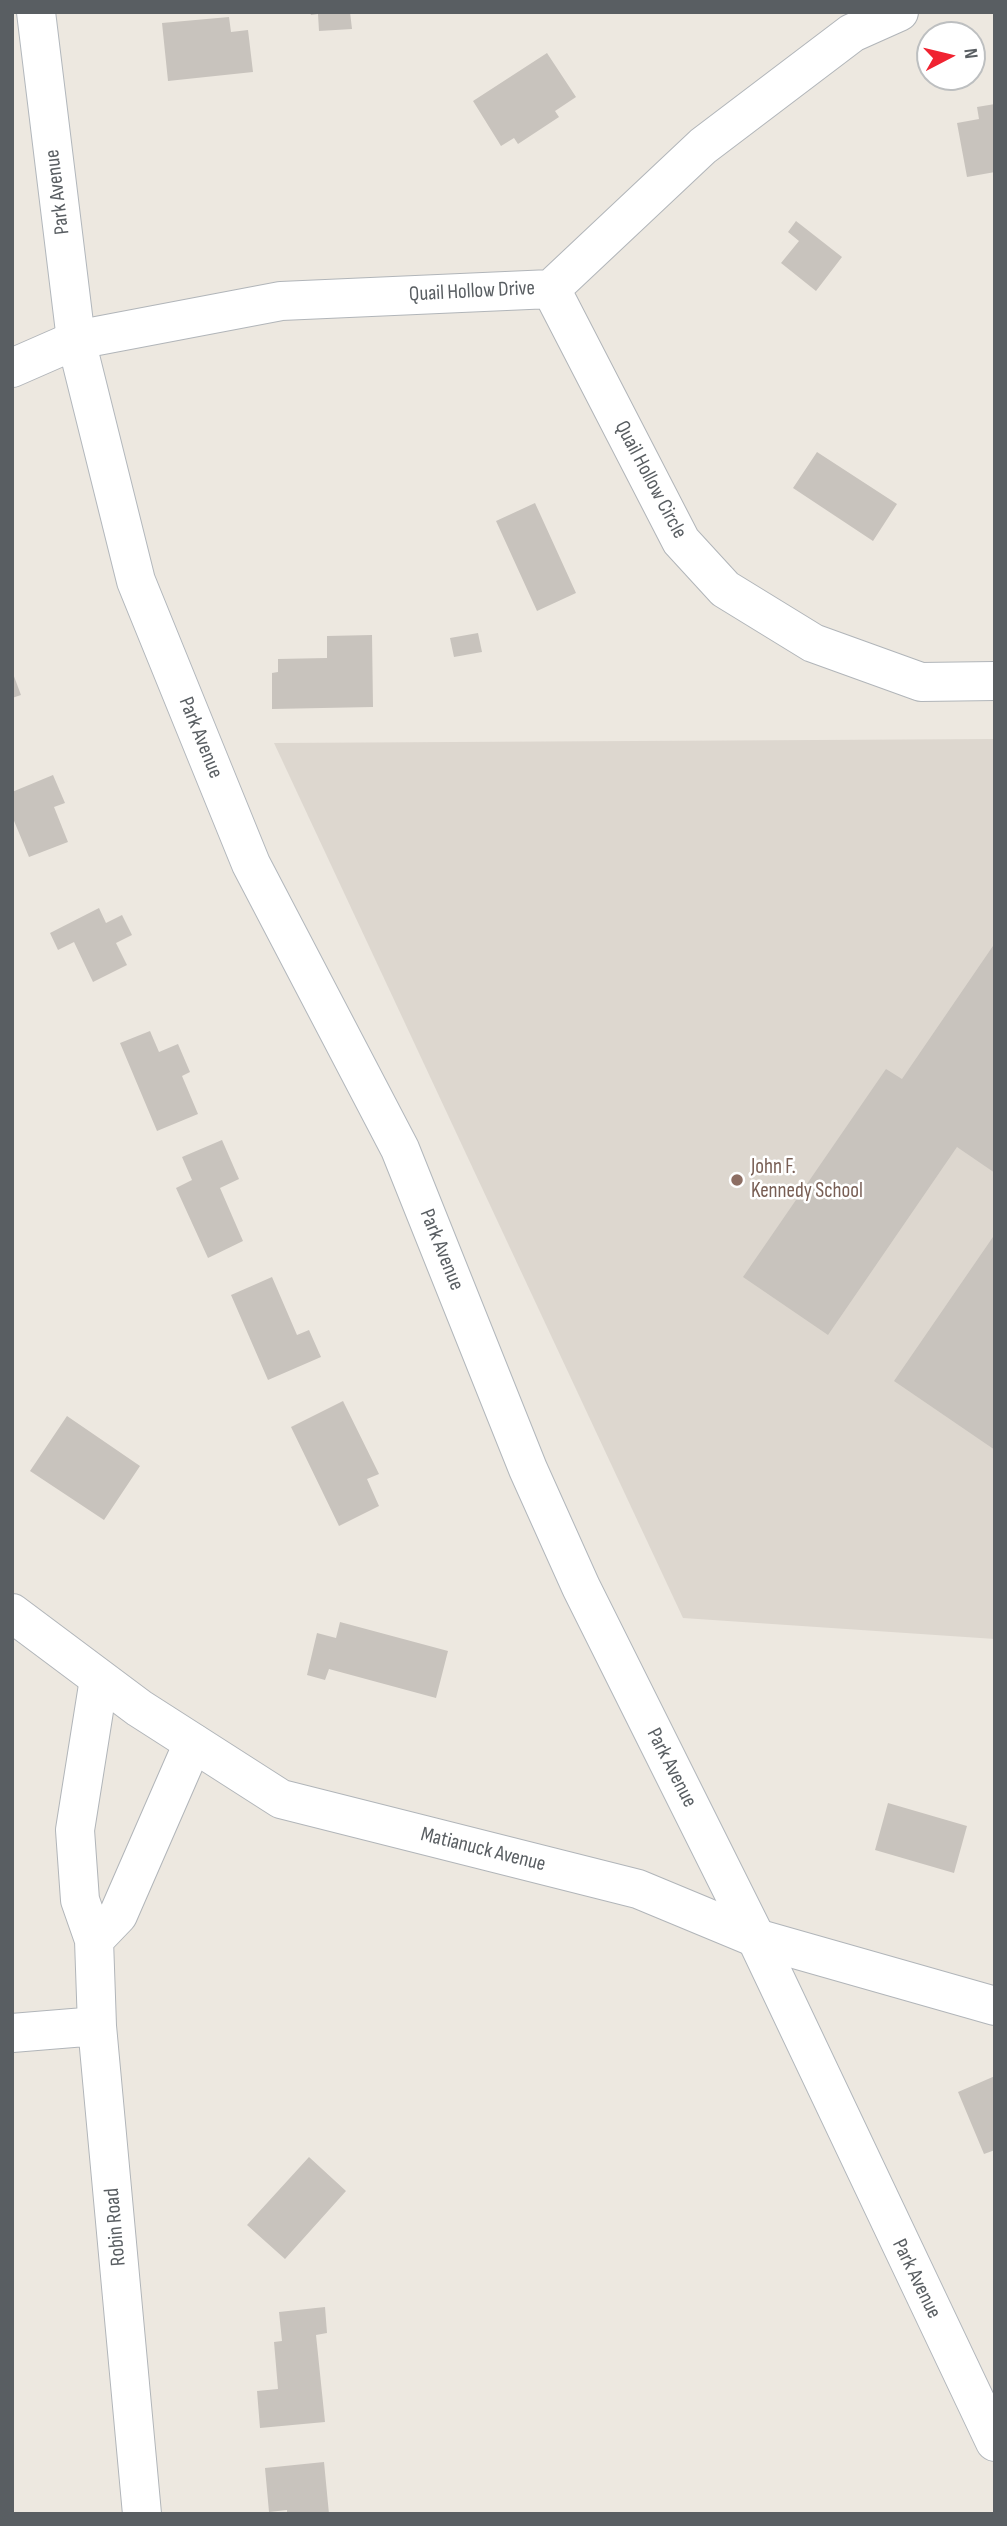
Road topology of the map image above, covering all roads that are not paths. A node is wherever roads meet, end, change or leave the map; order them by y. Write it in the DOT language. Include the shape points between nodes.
graph roads {
  1 [pos="36,12"];
  2 [pos="899,12"];
  3 [pos="551,289"];
  4 [pos="76,340"];
  5 [pos="12,368"];
  6 [pos="995,681"];
  7 [pos="12,1613"];
  8 [pos="99,1679"];
  9 [pos="193,1743"];
  10 [pos="756,1938"];
  11 [pos="94,1940"];
  12 [pos="995,2006"];
  13 [pos="97,2026"];
  14 [pos="12,2033"];
  15 [pos="995,2442"];
  16 [pos="142,2514"];
  1 -- 4 [label="street, Park Avenue"];
  2 -- 3 [label="street, Quail Hollow Drive" via="852,33 703,146"];
  3 -- 4 [label="street, Quail Hollow Drive" via="281,302"];
  3 -- 6 [label="street, Quail Hollow Circle" via="681,541 725,589 813,643 921,682"];
  4 -- 5 [label="street, Quail Hollow Drive"];
  4 -- 10 [label="street, Park Avenue" via="136,581 251,864 400,1149 528,1469 581,1587"];
  7 -- 8 [label="street, Matianuck Avenue"];
  8 -- 9 [label="street, Matianuck Avenue"];
  8 -- 11 [label="street, Robin Road" via="75,1830 80,1900"];
  9 -- 10 [label="street, Matianuck Avenue" via="281,1799 638,1889"];
  9 -- 11 [label="street" via="118,1915"];
  10 -- 12 [label="street, Matianuck Avenue"];
  10 -- 15 [label="street, Park Avenue"];
  11 -- 13 [label="street, Robin Road"];
  13 -- 14 [label="street"];
  13 -- 16 [label="street, Robin Road"];
}
